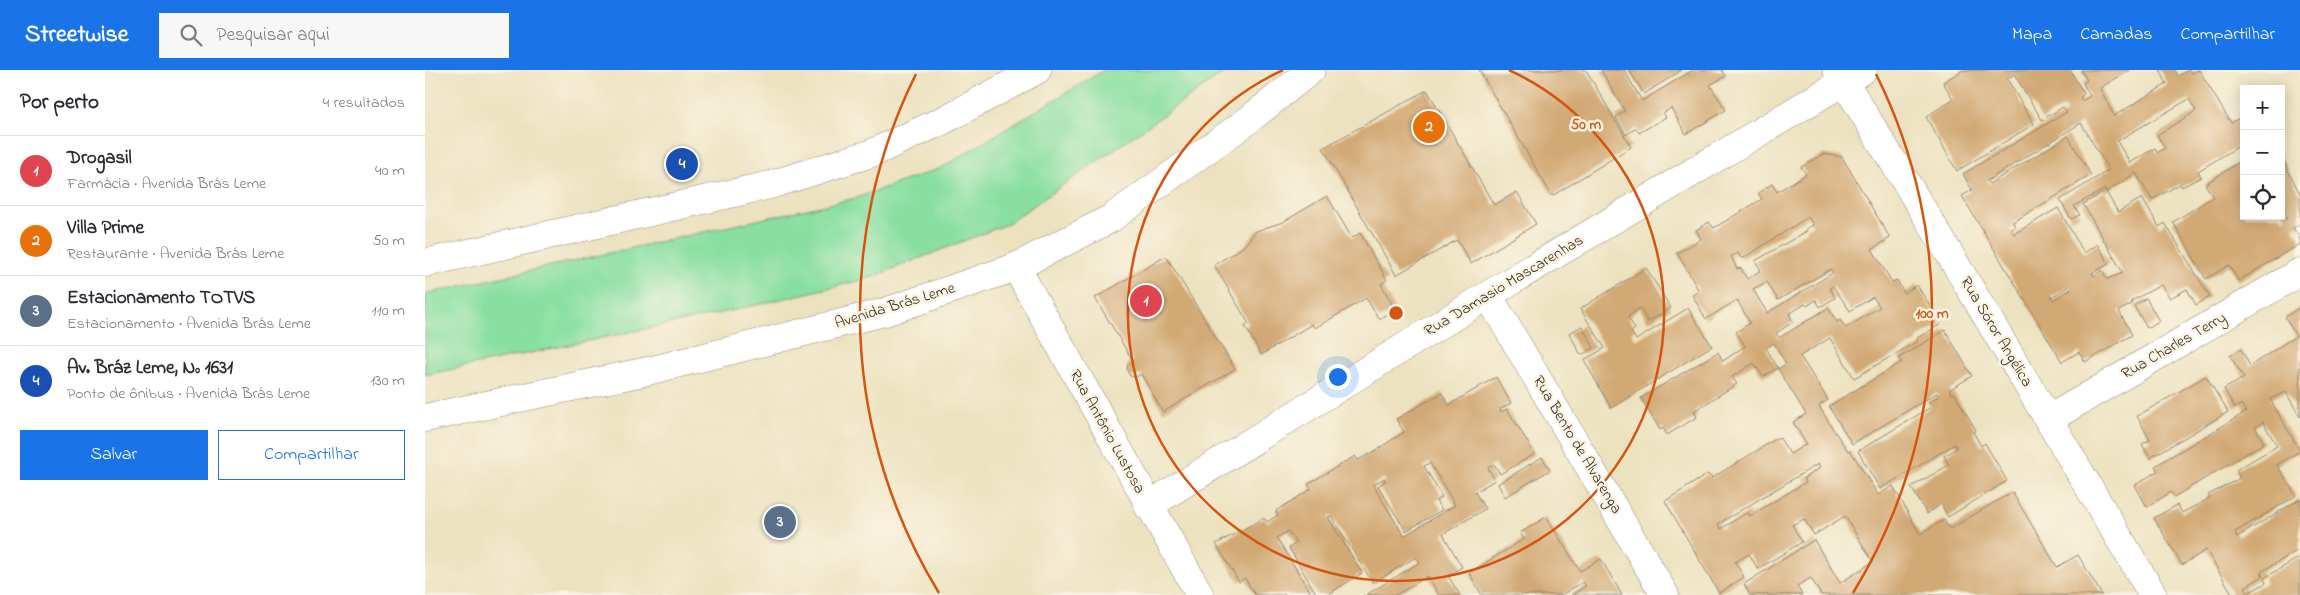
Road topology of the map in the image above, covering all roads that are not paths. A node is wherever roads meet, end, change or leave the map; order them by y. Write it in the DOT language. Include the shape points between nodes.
graph roads {
  1 [pos="1037,70"];
  2 [pos="1311,70"];
  3 [pos="1848,74"];
  4 [pos="425,263"];
  5 [pos="1016,267"];
  6 [pos="2300,272"];
  7 [pos="1488,295"];
  8 [pos="425,418"];
  9 [pos="2049,420"];
  10 [pos="1148,506"];
  11 [pos="1200,595"];
  12 [pos="1665,595"];
  13 [pos="2153,595"];
  1 -- 4 [label="street" via="944,120 872,153 770,185"];
  2 -- 5 [label="street, Avenida Brás Leme" via="1246,122 1110,220"];
  3 -- 7 [label="street, Rua Damasio Mascarenhas"];
  3 -- 9 [label="street, Rua Sóror Angélica"];
  5 -- 8 [label="street, Avenida Brás Leme" via="885,312 648,371"];
  5 -- 10 [label="street, Rua Antônio Lustosa"];
  6 -- 9 [label="street, Rua Charles Terry"];
  7 -- 10 [label="street, Rua Damasio Mascarenhas"];
  7 -- 12 [label="street, Rua Bento de Alvarenga"];
  9 -- 13 [label="street, Rua Sóror Angélica"];
  10 -- 11 [label="street, Rua Antônio Lustosa"];
}
